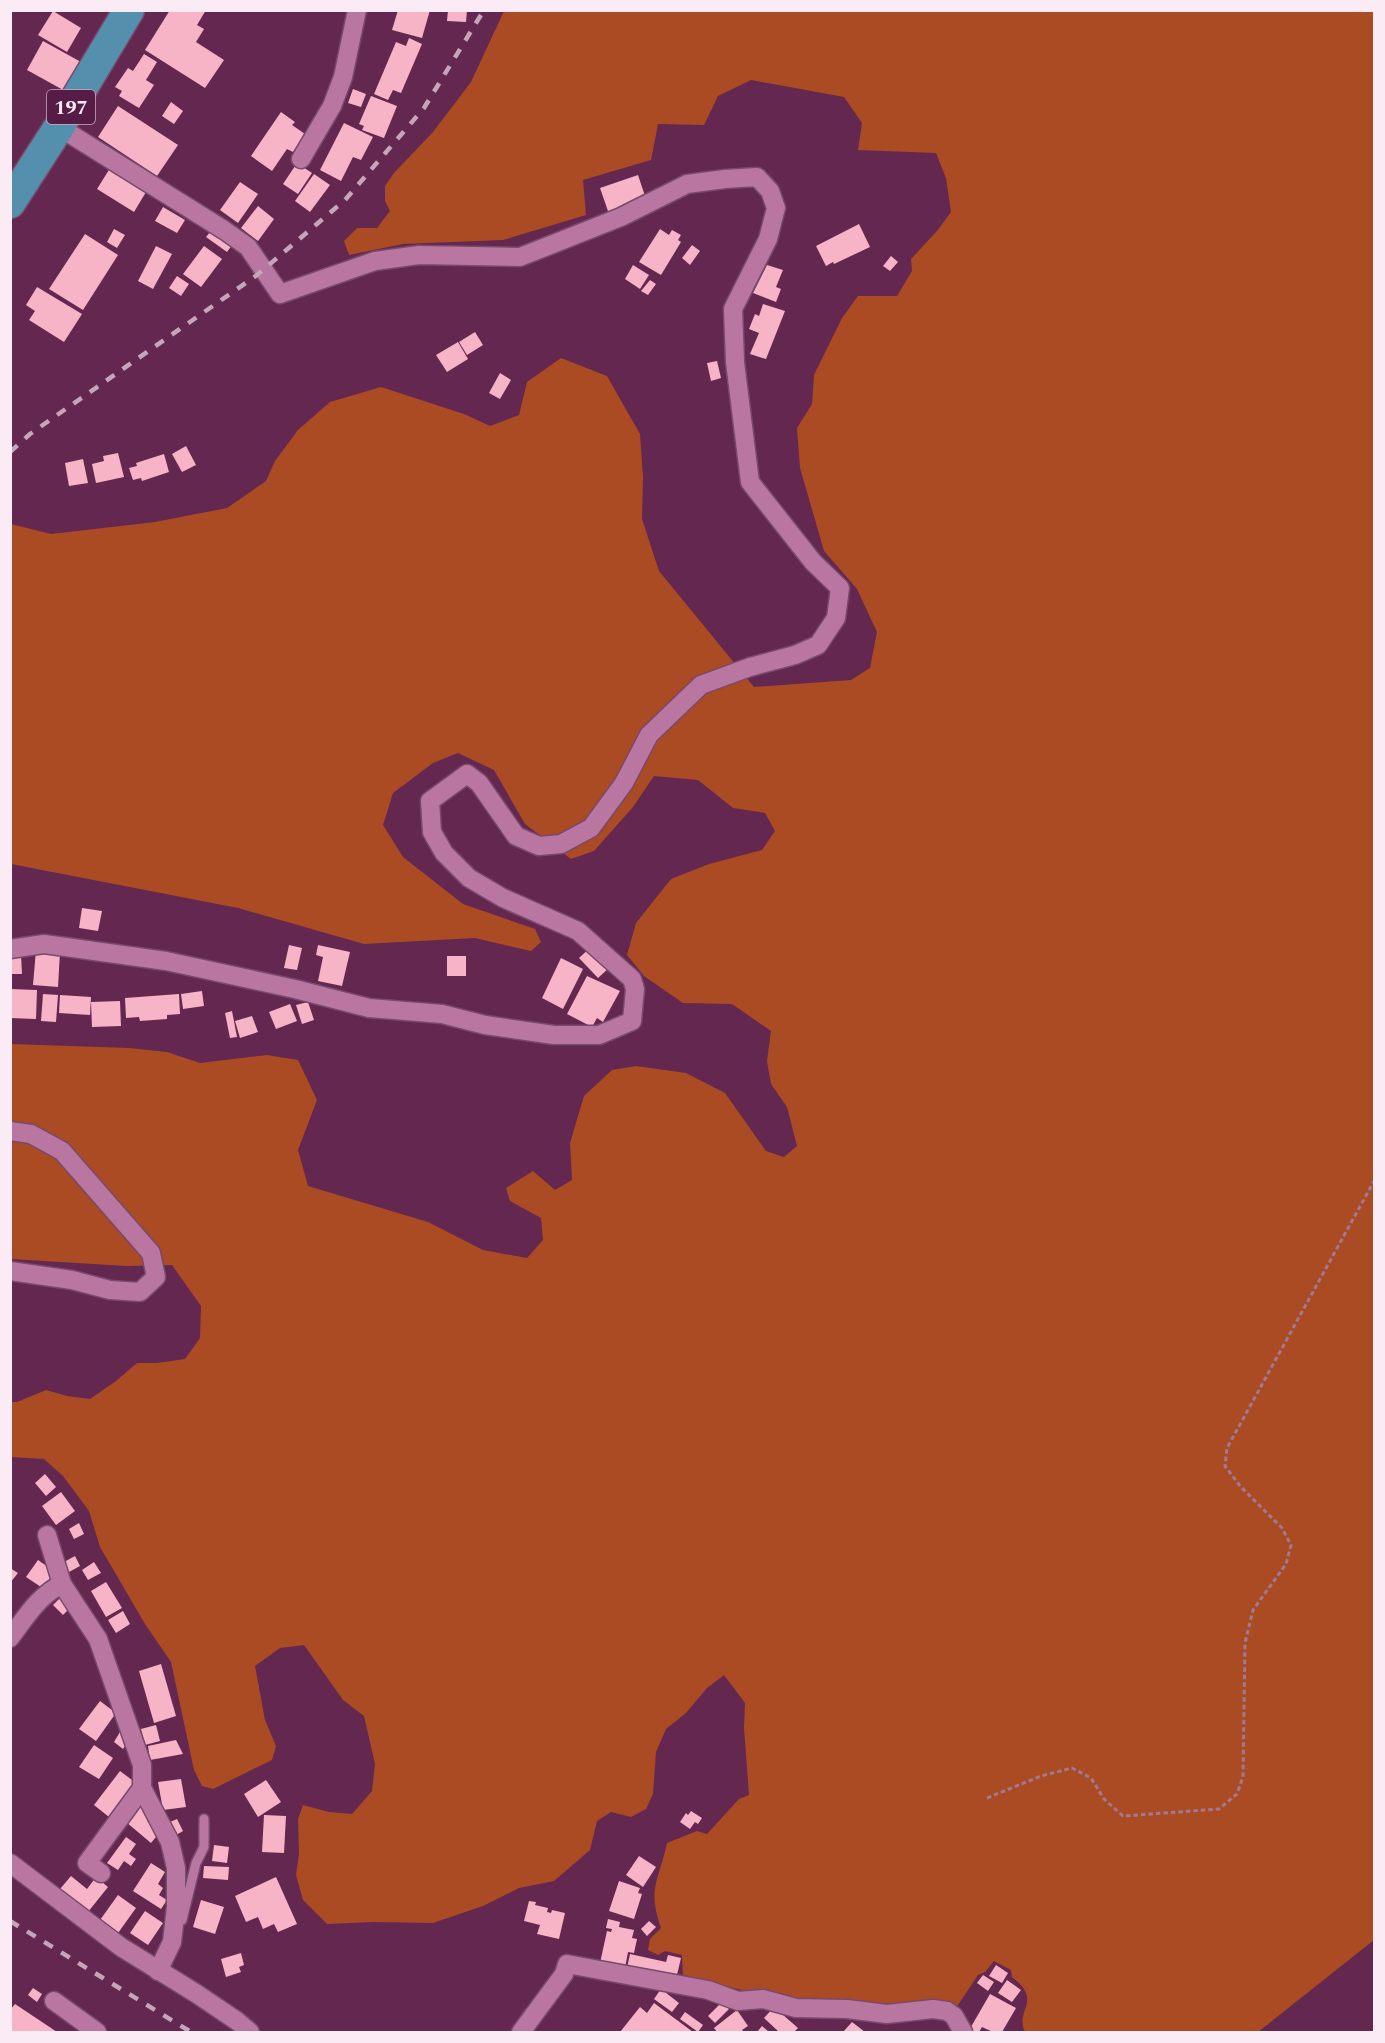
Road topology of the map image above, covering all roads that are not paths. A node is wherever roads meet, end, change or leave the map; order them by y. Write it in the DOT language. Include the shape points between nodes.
graph roads {
  1 [pos="129,10"];
  2 [pos="357,10"];
  3 [pos="59,127"];
  4 [pos="301,159"];
  5 [pos="10,203"];
  6 [pos="10,949"];
  7 [pos="10,1131"];
  8 [pos="10,1271"];
  9 [pos="47,1535"];
  10 [pos="62,1584"];
  11 [pos="10,1638"];
  12 [pos="142,1788"];
  13 [pos="204,1819"];
  14 [pos="10,1863"];
  15 [pos="101,1873"];
  16 [pos="173,1934"];
  17 [pos="158,1971"];
  18 [pos="54,2001"];
  19 [pos="97,2032"];
  20 [pos="250,2032"];
  21 [pos="520,2032"];
  22 [pos="963,2032"];
  1 -- 3 [label="highway, 197"];
  2 -- 4 [label="street" via="343,77 332,106"];
  3 -- 5 [label="highway, 197"];
  3 -- 6 [label="street" via="248,247 280,294 375,261 419,255 520,257 621,217 687,184 757,177 770,191 776,208 768,239 733,309 735,362 750,482 813,562 840,588 836,618 818,645 701,685 649,735 624,783 591,828 561,844 538,846 516,836 479,783 467,774 430,801 432,832 444,853 469,878 503,898 578,931 632,980 632,1021 599,1035 554,1035 442,1014 369,1008 166,961 44,944"];
  7 -- 8 [label="street" via="31,1134 62,1151 152,1253 156,1277 140,1292"];
  9 -- 10 [label="street"];
  10 -- 11 [label="street" via="34,1605"];
  10 -- 12 [label="street" via="98,1639 142,1765"];
  12 -- 15 [label="street" via="87,1863"];
  12 -- 16 [label="street" via="170,1842 176,1868"];
  13 -- 16 [label="lane" via="204,1847 179,1927"];
  14 -- 17 [label="street"];
  16 -- 17 [label="street"];
  17 -- 20 [label="street"];
  18 -- 19 [label="street"];
  21 -- 22 [label="street" via="564,1974 567,1964 708,1990 738,2001 763,1999 796,2008 887,2013 947,2011"];
}
